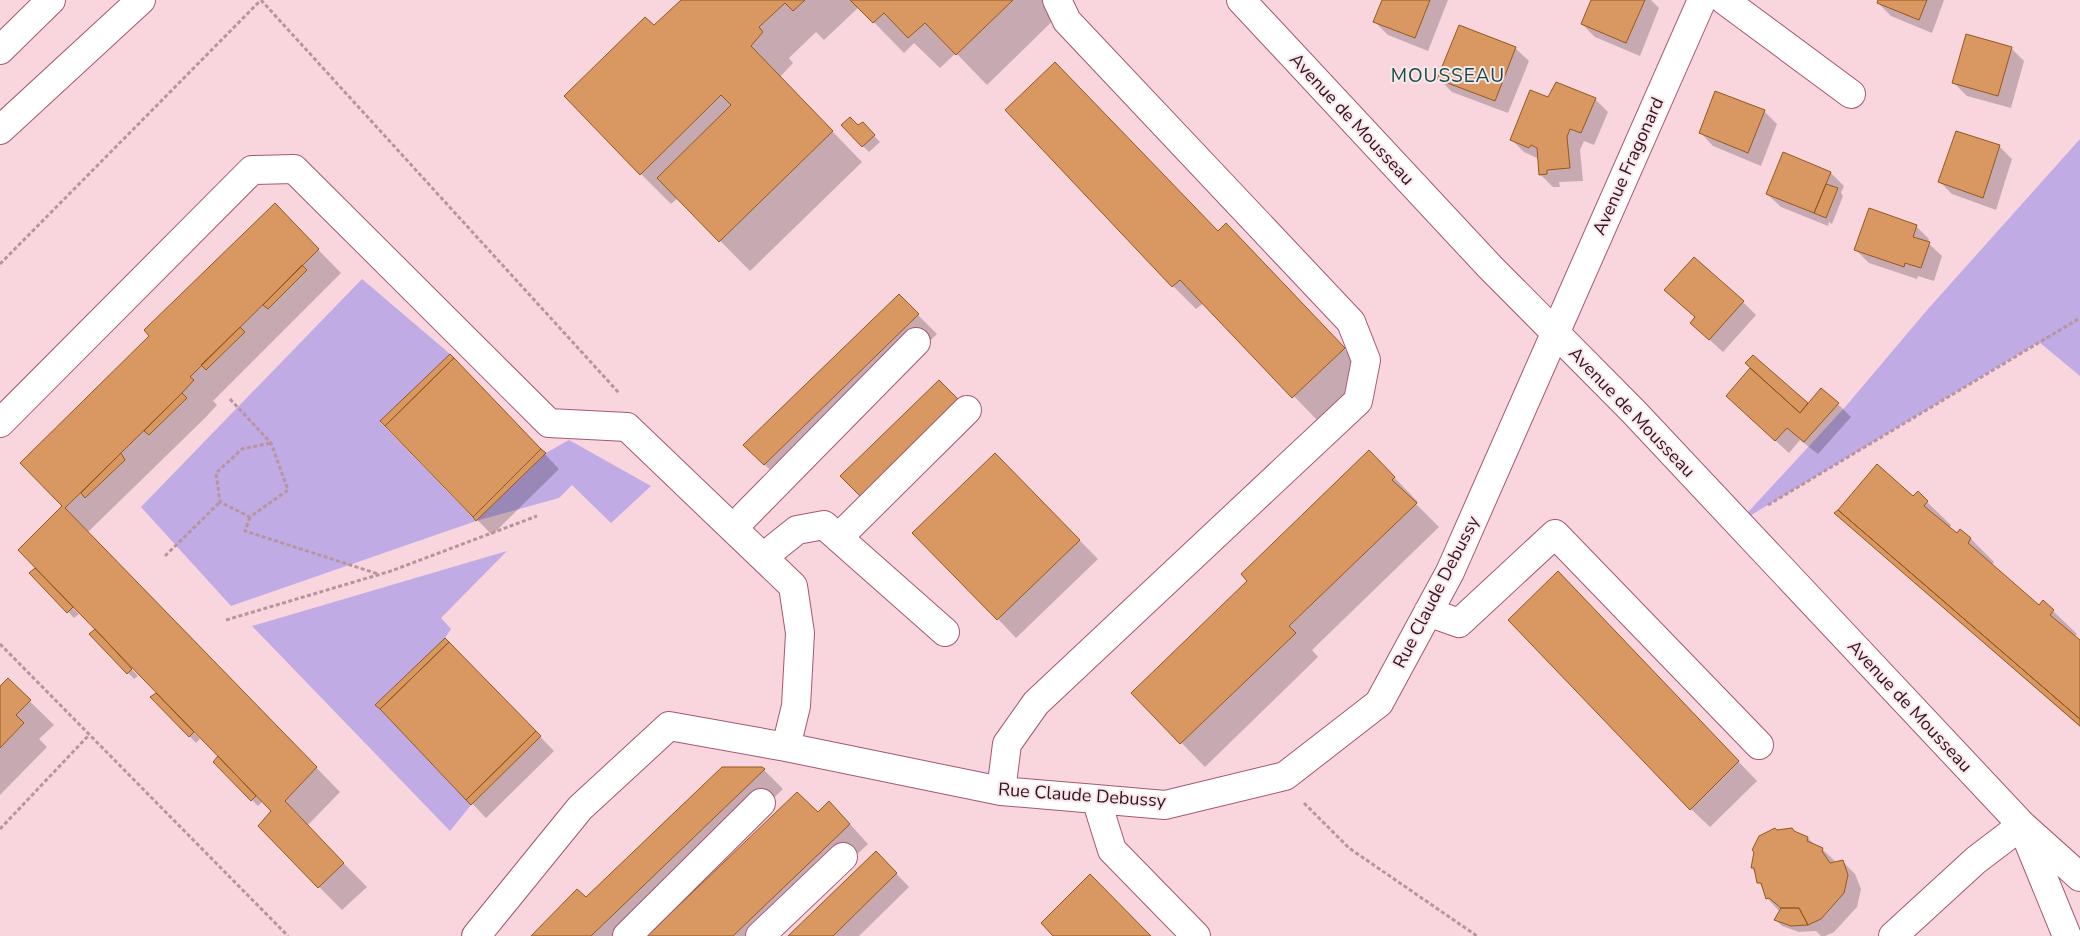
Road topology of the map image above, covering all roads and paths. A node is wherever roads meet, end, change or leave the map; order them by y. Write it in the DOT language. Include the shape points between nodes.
graph roads {
  1 [pos="51,0"];
  2 [pos="141,0"];
  3 [pos="261,0"];
  4 [pos="1057,0"];
  5 [pos="1241,0"];
  6 [pos="1702,0"];
  7 [pos="1724,0"];
  8 [pos="0,50"];
  9 [pos="1851,94"];
  10 [pos="0,130"];
  11 [pos="0,264"];
  12 [pos="2080,318"];
  13 [pos="1555,332"];
  14 [pos="916,342"];
  15 [pos="230,399"];
  16 [pos="967,410"];
  17 [pos="0,423"];
  18 [pos="627,427"];
  19 [pos="271,443"];
  20 [pos="220,502"];
  21 [pos="537,516"];
  22 [pos="250,517"];
  23 [pos="1738,523"];
  24 [pos="733,528"];
  25 [pos="839,537"];
  26 [pos="165,556"];
  27 [pos="763,557"];
  28 [pos="378,575"];
  29 [pos="1428,612"];
  30 [pos="226,620"];
  31 [pos="945,632"];
  32 [pos="0,644"];
  33 [pos="89,735"];
  34 [pos="1759,745"];
  35 [pos="786,747"];
  36 [pos="1285,776"];
  37 [pos="1001,791"];
  38 [pos="1096,799"];
  39 [pos="761,803"];
  40 [pos="2022,825"];
  41 [pos="0,829"];
  42 [pos="843,857"];
  43 [pos="2080,877"];
  44 [pos="288,936"];
  45 [pos="476,936"];
  46 [pos="627,936"];
  47 [pos="760,936"];
  48 [pos="1196,936"];
  49 [pos="1477,936"];
  50 [pos="1893,936"];
  51 [pos="2067,936"];
  1 -- 8 [label="street"];
  2 -- 10 [label="street"];
  3 -- 11 [label="path"];
  3 -- 18 [label="path" via="619,393"];
  4 -- 37 [label="street" via="1067,21 1351,322 1366,360 1358,402 1036,703 1007,744"];
  5 -- 13 [label="street, Avenue de Mousseau"];
  6 -- 13 [label="street, Avenue Fragonard"];
  7 -- 9 [label="street"];
  12 -- 23 [label="path"];
  13 -- 23 [label="street, Avenue de Mousseau"];
  13 -- 29 [label="street, Rue Claude Debussy" via="1450,572"];
  14 -- 24 [label="street"];
  15 -- 19 [label="path"];
  16 -- 25 [label="street"];
  17 -- 18 [label="street" via="252,170 294,169 549,423"];
  18 -- 24 [label="street"];
  19 -- 20 [label="path" via="242,449 216,473"];
  19 -- 22 [label="path" via="288,490"];
  20 -- 22 [label="path"];
  20 -- 26 [label="path"];
  21 -- 28 [label="path"];
  22 -- 28 [label="path" via="245,532"];
  23 -- 40 [label="street, Avenue de Mousseau"];
  24 -- 27 [label="street"];
  25 -- 27 [label="street" via="824,525 798,530"];
  25 -- 31 [label="street"];
  27 -- 35 [label="street" via="793,586 800,633 796,706"];
  28 -- 30 [label="path"];
  29 -- 34 [label="street" via="1459,623 1555,534"];
  29 -- 36 [label="street, Rue Claude Debussy" via="1379,703"];
  32 -- 33 [label="path"];
  33 -- 41 [label="path"];
  33 -- 44 [label="path"];
  35 -- 37 [label="street, Rue Claude Debussy"];
  35 -- 45 [label="street, Rue Claude Debussy" via="669,726 580,808"];
  36 -- 38 [label="street, Rue Claude Debussy" via="1165,805"];
  36 -- 49 [label="path" via="1302,800 1349,848"];
  37 -- 38 [label="street, Rue Claude Debussy"];
  38 -- 48 [label="street" via="1112,850"];
  39 -- 46 [label="street"];
  40 -- 43 [label="street, Avenue de Mousseau"];
  40 -- 50 [label="street" via="1976,860"];
  40 -- 51 [label="street, Avenue de Mousseau"];
  42 -- 47 [label="street"];
}
